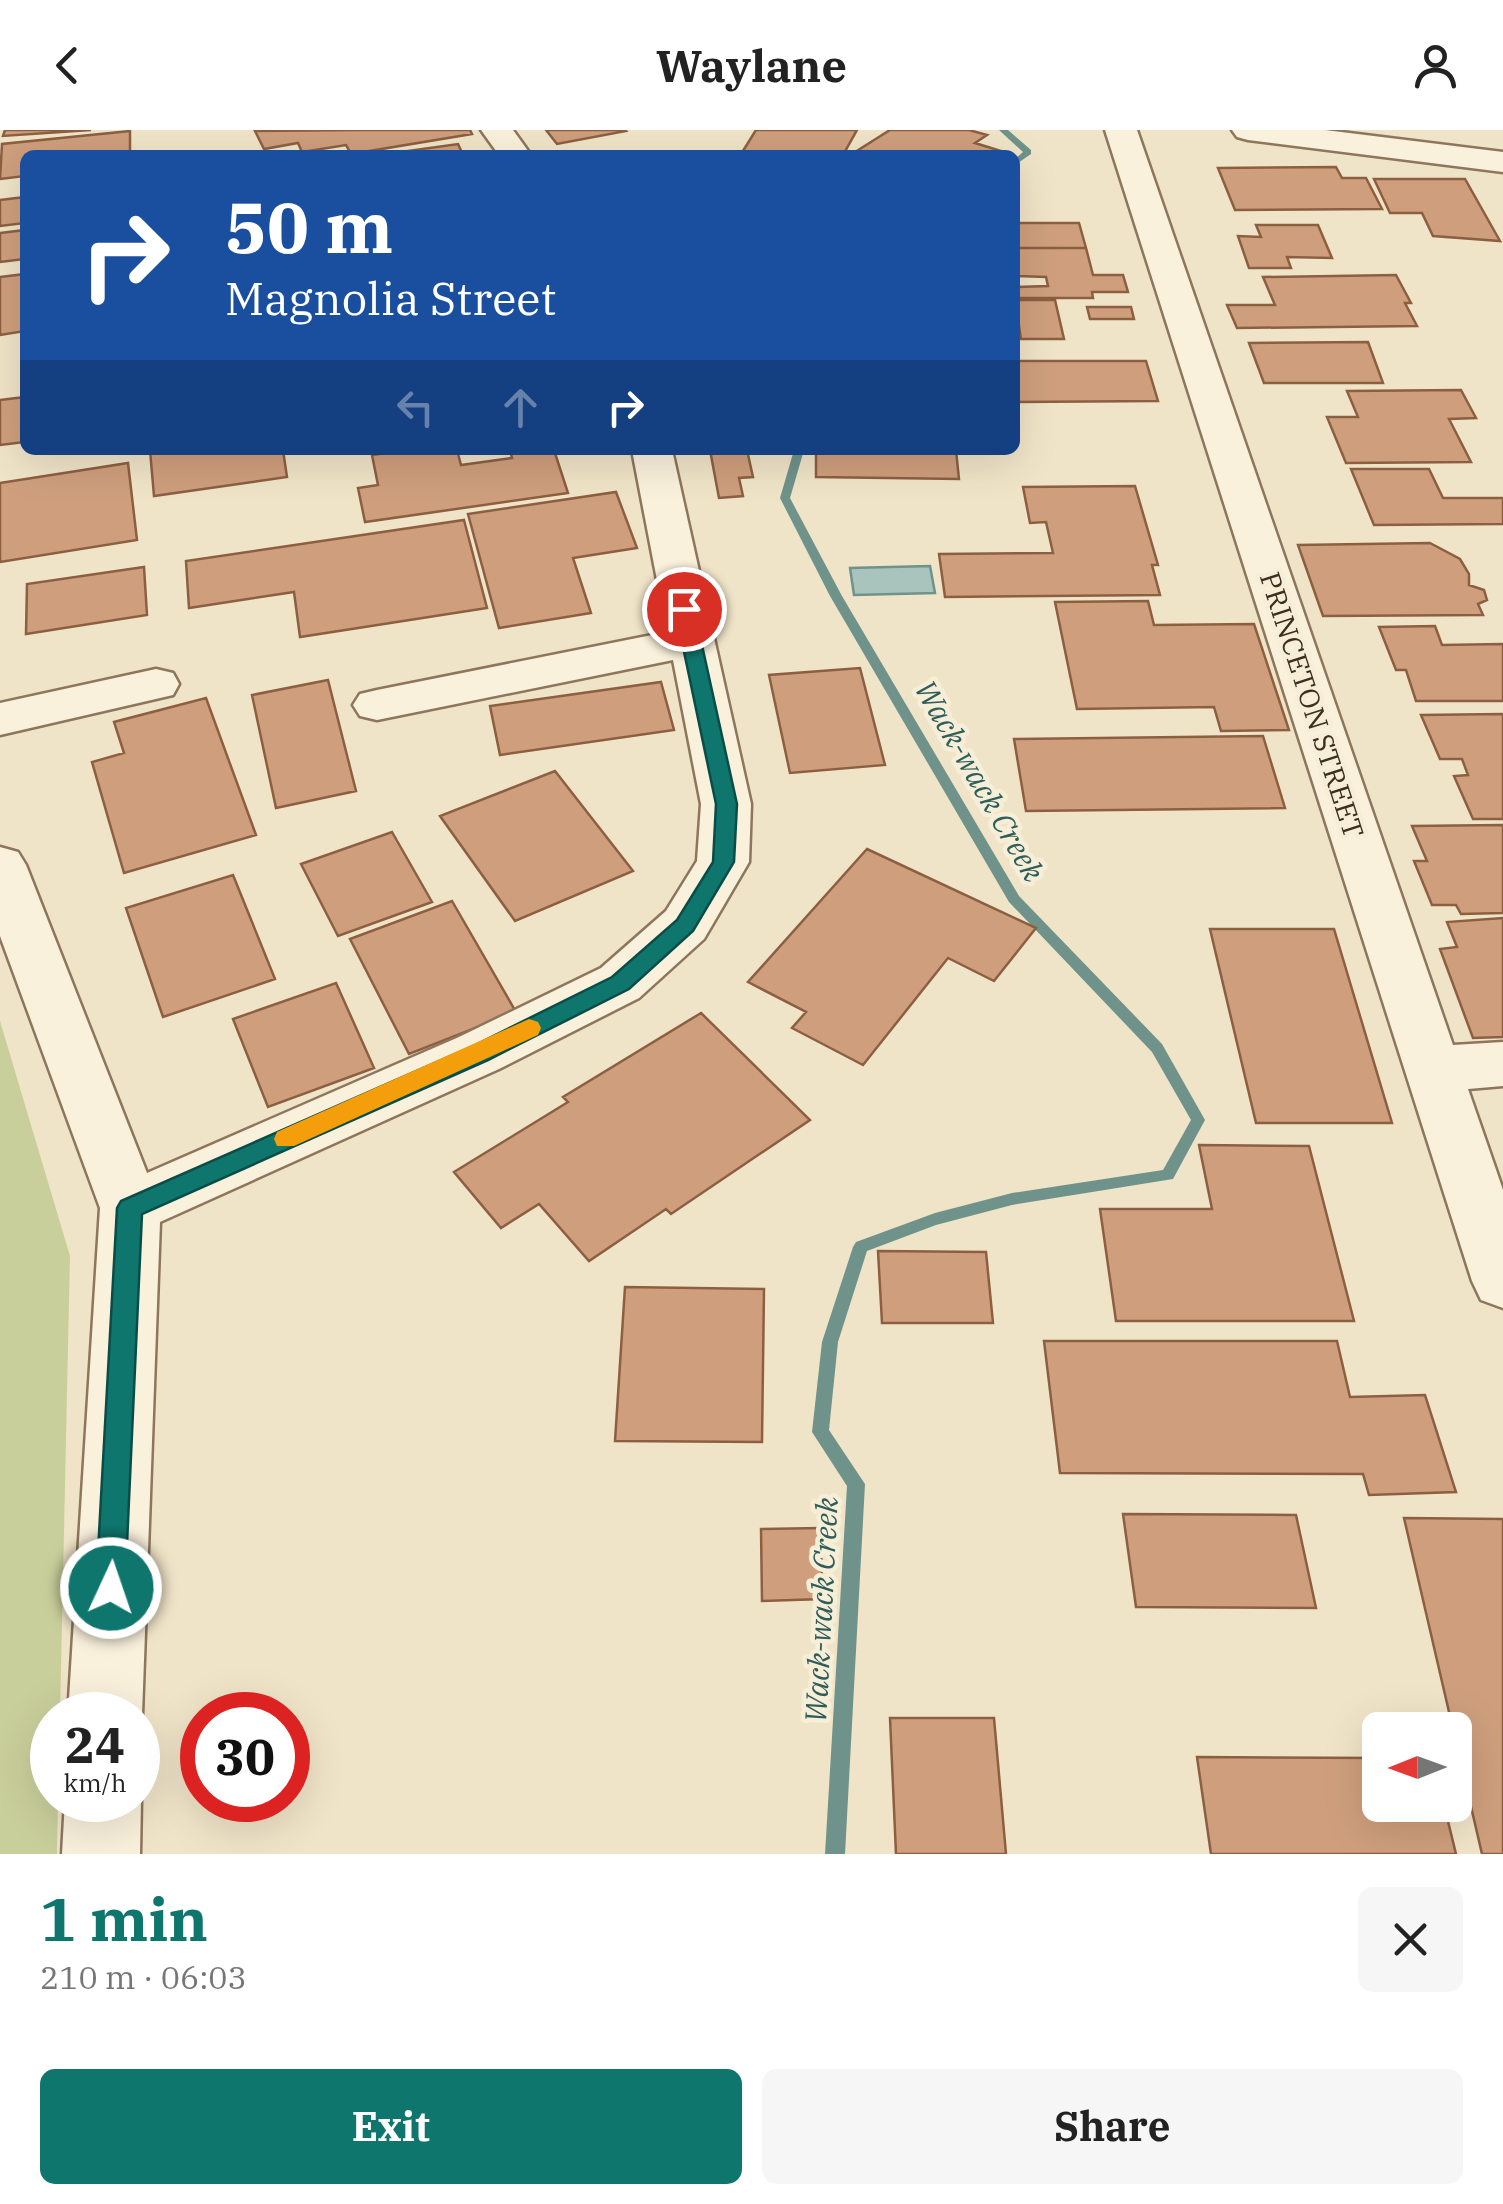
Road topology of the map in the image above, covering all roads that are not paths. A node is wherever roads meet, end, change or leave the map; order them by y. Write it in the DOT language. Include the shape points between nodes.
graph roads {
  1 [pos="1121,130"];
  2 [pos="1248,130"];
  3 [pos="1503,162"];
  4 [pos="653,455"];
  5 [pos="692,642"];
  6 [pos="156,684"];
  7 [pos="376,705"];
  8 [pos="0,720"];
  9 [pos="0,865"];
  10 [pos="1503,1064"];
  11 [pos="1433,1069"];
  12 [pos="130,1208"];
  13 [pos="1503,1281"];
  14 [pos="107,1692"];
  1 -- 11 [label="street, PRINCETON STREET"];
  2 -- 3 [label="street"];
  4 -- 5 [label="street"];
  5 -- 7 [label="street"];
  5 -- 12 [label="street" via="726,804 723,862 685,925 620,983 479,1054"];
  6 -- 8 [label="street"];
  9 -- 12 [label="street"];
  10 -- 11 [label="street"];
  11 -- 13 [label="street, PRINCETON STREET"];
  12 -- 14 [label="street"];
}
